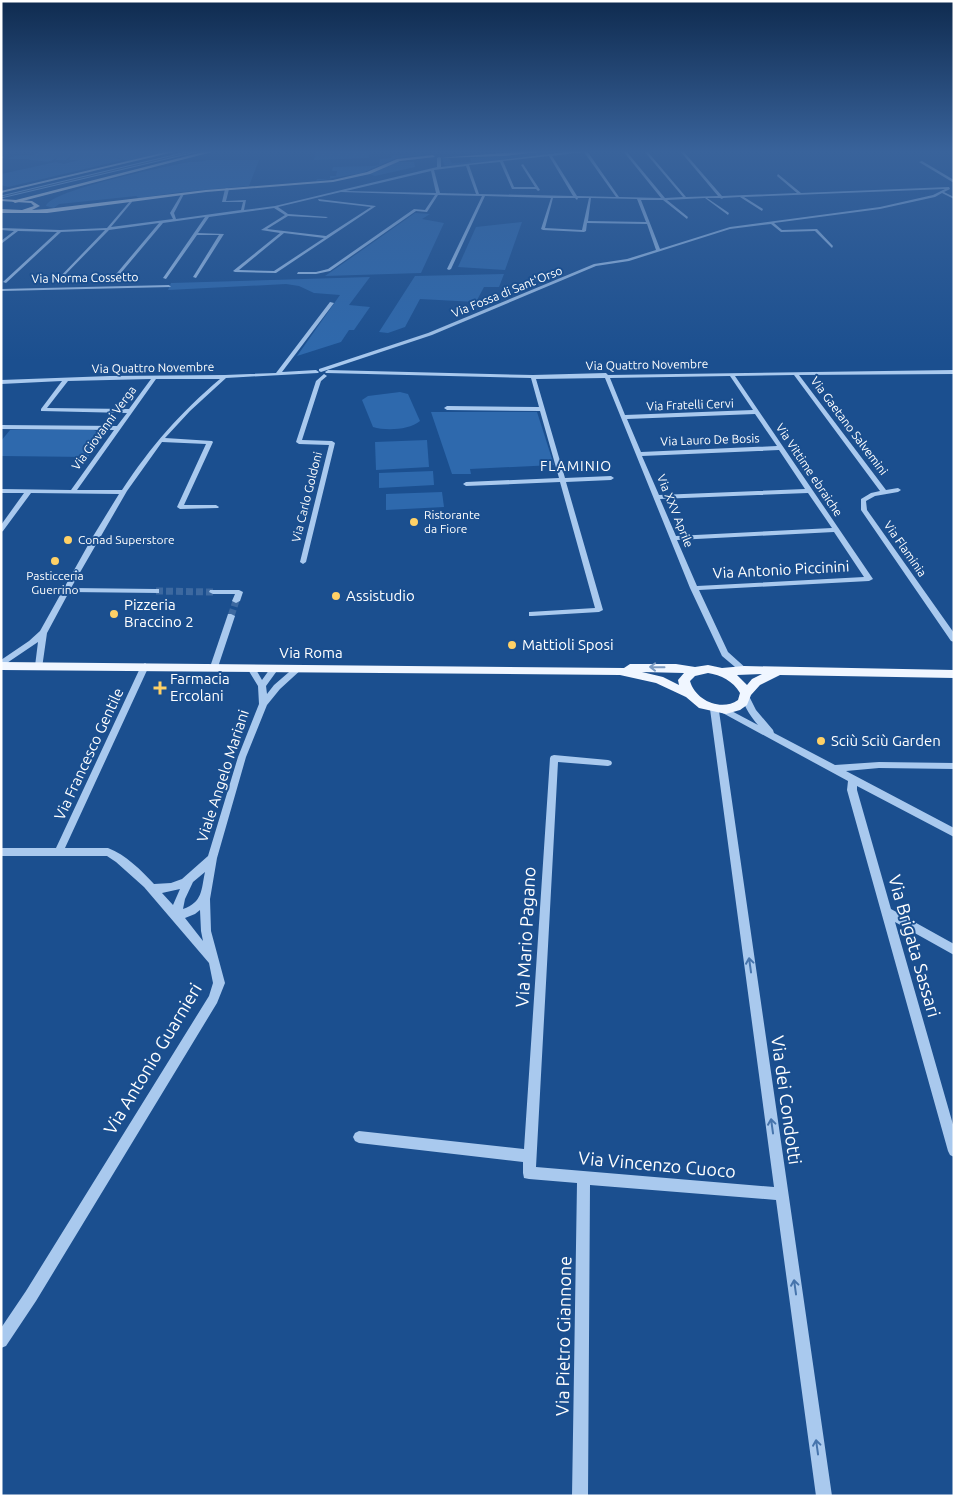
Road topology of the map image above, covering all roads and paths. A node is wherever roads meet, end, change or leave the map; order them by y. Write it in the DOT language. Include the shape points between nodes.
graph roads {
  1 [pos="115,221"];
  2 [pos="175,221"];
  3 [pos="205,221"];
  4 [pos="277,221"];
  5 [pos="352,221"];
  6 [pos="399,221"];
  7 [pos="472,221"];
  8 [pos="545,221"];
  9 [pos="780,221"];
  10 [pos="162,222"];
  11 [pos="586,222"];
  12 [pos="771,222"];
  13 [pos="647,223"];
  14 [pos="1,227"];
  15 [pos="108,229"];
  16 [pos="16,231"];
  17 [pos="60,231"];
  18 [pos="283,232"];
  19 [pos="196,234"];
  20 [pos="326,238"];
  21 [pos="1,243"];
  22 [pos="832,247"];
  23 [pos="658,250"];
  24 [pos="449,269"];
  25 [pos="298,273"];
  26 [pos="195,277"];
  27 [pos="165,278"];
  28 [pos="114,279"];
  29 [pos="58,281"];
  30 [pos="5,282"];
  31 [pos="169,286"];
  32 [pos="1,290"];
  33 [pos="332,303"];
  34 [pos="954,372"];
  35 [pos="795,373"];
  36 [pos="306,374"];
  37 [pos="322,374"];
  38 [pos="340,374"];
  39 [pos="731,374"];
  40 [pos="277,375"];
  41 [pos="606,375"];
  42 [pos="155,377"];
  43 [pos="215,377"];
  44 [pos="225,377"];
  45 [pos="533,377"];
  46 [pos="66,380"];
  47 [pos="1,382"];
  48 [pos="210,388"];
  49 [pos="447,408"];
  50 [pos="543,409"];
  51 [pos="130,411"];
  52 [pos="756,412"];
  53 [pos="624,417"];
  54 [pos="1,428"];
  55 [pos="118,428"];
  56 [pos="161,440"];
  57 [pos="781,448"];
  58 [pos="640,454"];
  59 [pos="611,478"];
  60 [pos="564,480"];
  61 [pos="466,484"];
  62 [pos="898,490"];
  63 [pos="1,491"];
  64 [pos="29,491"];
  65 [pos="809,491"];
  66 [pos="72,492"];
  67 [pos="124,492"];
  68 [pos="884,492"];
  69 [pos="658,497"];
  70 [pos="216,507"];
  71 [pos="1,530"];
  72 [pos="836,530"];
  73 [pos="673,538"];
  74 [pos="303,562"];
  75 [pos="869,580"];
  76 [pos="694,588"];
  77 [pos="67,590"];
  78 [pos="156,591"];
  79 [pos="214,592"];
  80 [pos="236,601"];
  81 [pos="532,614"];
  82 [pos="231,616"];
  83 [pos="43,633"];
  84 [pos="954,639"];
  85 [pos="32,643"];
  86 [pos="725,654"];
  87 [pos="1,665"];
  88 [pos="21,666"];
  89 [pos="39,666"];
  90 [pos="145,666"];
  91 [pos="214,667"];
  92 [pos="250,668"];
  93 [pos="275,668"];
  94 [pos="299,668"];
  95 [pos="620,670"];
  96 [pos="744,670"];
  97 [pos="694,671"];
  98 [pos="721,672"];
  99 [pos="776,672"];
  100 [pos="954,674"];
  101 [pos="262,686"];
  102 [pos="276,687"];
  103 [pos="687,693"];
  104 [pos="746,695"];
  105 [pos="263,704"];
  106 [pos="718,709"];
  107 [pos="780,740"];
  108 [pos="608,763"];
  109 [pos="954,766"];
  110 [pos="833,769"];
  111 [pos="853,779"];
  112 [pos="954,833"];
  113 [pos="1,852"];
  114 [pos="58,853"];
  115 [pos="212,858"];
  116 [pos="188,882"];
  117 [pos="151,888"];
  118 [pos="205,899"];
  119 [pos="886,912"];
  120 [pos="176,917"];
  121 [pos="954,950"];
  122 [pos="213,961"];
  123 [pos="358,1138"];
  124 [pos="954,1151"];
  125 [pos="530,1156"];
  126 [pos="529,1173"];
  127 [pos="584,1177"];
  128 [pos="782,1194"];
  129 [pos="1,1341"];
  130 [pos="580,1496"];
  131 [pos="824,1496"];
  1 -- 15 [label="street"];
  2 -- 10 [label="street"];
  3 -- 19 [label="street"];
  4 -- 18 [label="street" via="263,230"];
  5 -- 20 [label="street"];
  6 -- 25 [label="street" via="329,270"];
  7 -- 24 [label="street"];
  8 -- 11 [label="street" via="543,229 584,231"];
  9 -- 12 [label="street, Via Fossa di Sant'Orso"];
  10 -- 15 [label="street"];
  10 -- 28 [label="street"];
  11 -- 13 [label="street"];
  12 -- 22 [label="street" via="781,231 816,230"];
  12 -- 23 [label="street, Via Fossa di Sant'Orso" via="725,229"];
  13 -- 23 [label="street"];
  14 -- 16 [label="street"];
  15 -- 17 [label="street"];
  15 -- 29 [label="street"];
  16 -- 17 [label="street"];
  16 -- 21 [label="street"];
  17 -- 30 [label="street"];
  18 -- 20 [label="street"];
  18 -- 20 [label="street" via="235,271 275,272"];
  19 -- 26 [label="street" via="222,234"];
  19 -- 27 [label="street"];
  23 -- 37 [label="street, Via Fossa di Sant'Orso" via="590,267 430,334 336,366"];
  31 -- 32 [label="street, Via Norma Cossetto"];
  33 -- 40 [label="street"];
  34 -- 35 [label="street, Via Quattro Novembre"];
  35 -- 39 [label="street, Via Quattro Novembre"];
  35 -- 68 [label="street, Via Gaetano Salvemini"];
  36 -- 37 [label="street"];
  36 -- 37 [label="street, Via Quattro Novembre"];
  36 -- 40 [label="street, Via Quattro Novembre"];
  37 -- 38 [label="street, Via Quattro Novembre"];
  37 -- 74 [label="street, Via Carlo Goldoni" via="300,442 332,443"];
  38 -- 45 [label="street, Via Quattro Novembre"];
  39 -- 41 [label="street, Via Quattro Novembre"];
  39 -- 52 [label="street, Via Vittime ebraiche"];
  40 -- 44 [label="street, Via Quattro Novembre"];
  41 -- 45 [label="street, Via Quattro Novembre"];
  41 -- 53 [label="street, Via XXV Aprile"];
  42 -- 43 [label="street, Via Quattro Novembre"];
  42 -- 46 [label="street, Via Quattro Novembre"];
  42 -- 51 [label="street, Via Giovanni Verga"];
  43 -- 44 [label="street, Via Quattro Novembre"];
  43 -- 48 [label="street"];
  44 -- 48 [label="street"];
  45 -- 50 [label="street"];
  46 -- 47 [label="street, Via Quattro Novembre"];
  46 -- 51 [label="street" via="43,410"];
  48 -- 56 [label="street"];
  49 -- 50 [label="street"];
  50 -- 60 [label="street"];
  51 -- 55 [label="street, Via Giovanni Verga"];
  52 -- 53 [label="street, Via Fratelli Cervi"];
  52 -- 57 [label="street, Via Vittime ebraiche"];
  53 -- 58 [label="street, Via XXV Aprile"];
  54 -- 55 [label="street"];
  55 -- 66 [label="street, Via Giovanni Verga"];
  56 -- 67 [label="street"];
  56 -- 70 [label="street" via="210,442 180,507"];
  57 -- 58 [label="street, Via Lauro De Bosis"];
  57 -- 65 [label="street, Via Vittime ebraiche"];
  58 -- 69 [label="street, Via XXV Aprile"];
  59 -- 60 [label="street"];
  60 -- 61 [label="street"];
  60 -- 81 [label="street" via="599,610"];
  62 -- 68 [label="street, Via Flaminia"];
  63 -- 64 [label="street"];
  64 -- 66 [label="street"];
  64 -- 71 [label="street"];
  65 -- 69 [label="street"];
  65 -- 72 [label="street, Via Vittime ebraiche"];
  66 -- 67 [label="street"];
  67 -- 77 [label="street"];
  68 -- 84 [label="street, Via Flaminia" via="864,500 864,510"];
  69 -- 73 [label="street, Via XXV Aprile"];
  72 -- 73 [label="street"];
  72 -- 75 [label="street, Via Vittime ebraiche"];
  73 -- 76 [label="street, Via XXV Aprile"];
  75 -- 76 [label="street, Via Antonio Piccinini"];
  76 -- 86 [label="street, Via XXV Aprile"];
  77 -- 78 [label="street"];
  77 -- 83 [label="street"];
  79 -- 80 [label="street" via="239,592"];
  82 -- 91 [label="street"];
  83 -- 85 [label="street"];
  83 -- 89 [label="street"];
  85 -- 87 [label="street"];
  85 -- 88 [label="street"];
  86 -- 96 [label="street, Via XXV Aprile"];
  86 -- 98 [label="street"];
  87 -- 88 [label="main road, Via Roma"];
  88 -- 89 [label="main road, Via Roma"];
  89 -- 90 [label="main road, Via Roma"];
  90 -- 91 [label="main road, Via Roma"];
  90 -- 114 [label="street, Via Francesco Gentile"];
  91 -- 92 [label="main road, Via Roma"];
  92 -- 93 [label="main road, Via Roma"];
  92 -- 101 [label="street"];
  93 -- 94 [label="main road, Via Roma"];
  93 -- 101 [label="street"];
  93 -- 102 [label="street"];
  94 -- 95 [label="main road, Via Roma"];
  94 -- 102 [label="street, Viale Angelo Mariani"];
  97 -- 95 [label="main road, Via Roma, one-way" via="636,667"];
  95 -- 103 [label="main road, Via Roma" via="659,680"];
  96 -- 98 [label="main road"];
  96 -- 99 [label="main road"];
  97 -- 98 [label="main road"];
  97 -- 103 [label="main road" via="684,680"];
  98 -- 104 [label="main road" via="738,680"];
  99 -- 100 [label="main road"];
  99 -- 104 [label="main road" via="756,682"];
  101 -- 105 [label="street, Viale Angelo Mariani"];
  102 -- 105 [label="street, Viale Angelo Mariani"];
  103 -- 106 [label="main road" via="700,703"];
  104 -- 106 [label="main road" via="736,707"];
  104 -- 107 [label="street" via="748,705 759,721"];
  105 -- 115 [label="street, Viale Angelo Mariani" via="242,757"];
  106 -- 107 [label="street"];
  128 -- 106 [label="street, Via dei Condotti, one-way"];
  107 -- 110 [label="street"];
  108 -- 125 [label="street, Via Mario Pagano" via="554,758"];
  109 -- 110 [label="street" via="879,765"];
  110 -- 111 [label="street"];
  111 -- 112 [label="street"];
  111 -- 119 [label="street, Via Brigata Sassari" via="852,790"];
  113 -- 114 [label="street, Via Antonio Guarnieri"];
  114 -- 117 [label="street, Via Antonio Guarnieri" via="108,852 116,855"];
  115 -- 116 [label="street, Viale Angelo Mariani"];
  115 -- 118 [label="street, Viale Angelo Mariani"];
  116 -- 117 [label="street, Viale Angelo Mariani" via="168,889"];
  116 -- 120 [label="street, Viale Angelo Mariani"];
  117 -- 120 [label="street, Via Antonio Guarnieri"];
  118 -- 120 [label="street" via="191,911"];
  118 -- 122 [label="street, Viale Angelo Mariani" via="206,931"];
  119 -- 121 [label="street"];
  119 -- 124 [label="street, Via Brigata Sassari"];
  120 -- 122 [label="street, Via Antonio Guarnieri"];
  122 -- 129 [label="street, Via Antonio Guarnieri" via="219,983 211,1004"];
  123 -- 125 [label="street"];
  125 -- 126 [label="street, Via Mario Pagano"];
  126 -- 127 [label="street, Via Vincenzo Cuoco"];
  127 -- 128 [label="street, Via Vincenzo Cuoco"];
  127 -- 130 [label="street, Via Pietro Giannone"];
  131 -- 128 [label="street, Via dei Condotti, one-way"];
}
